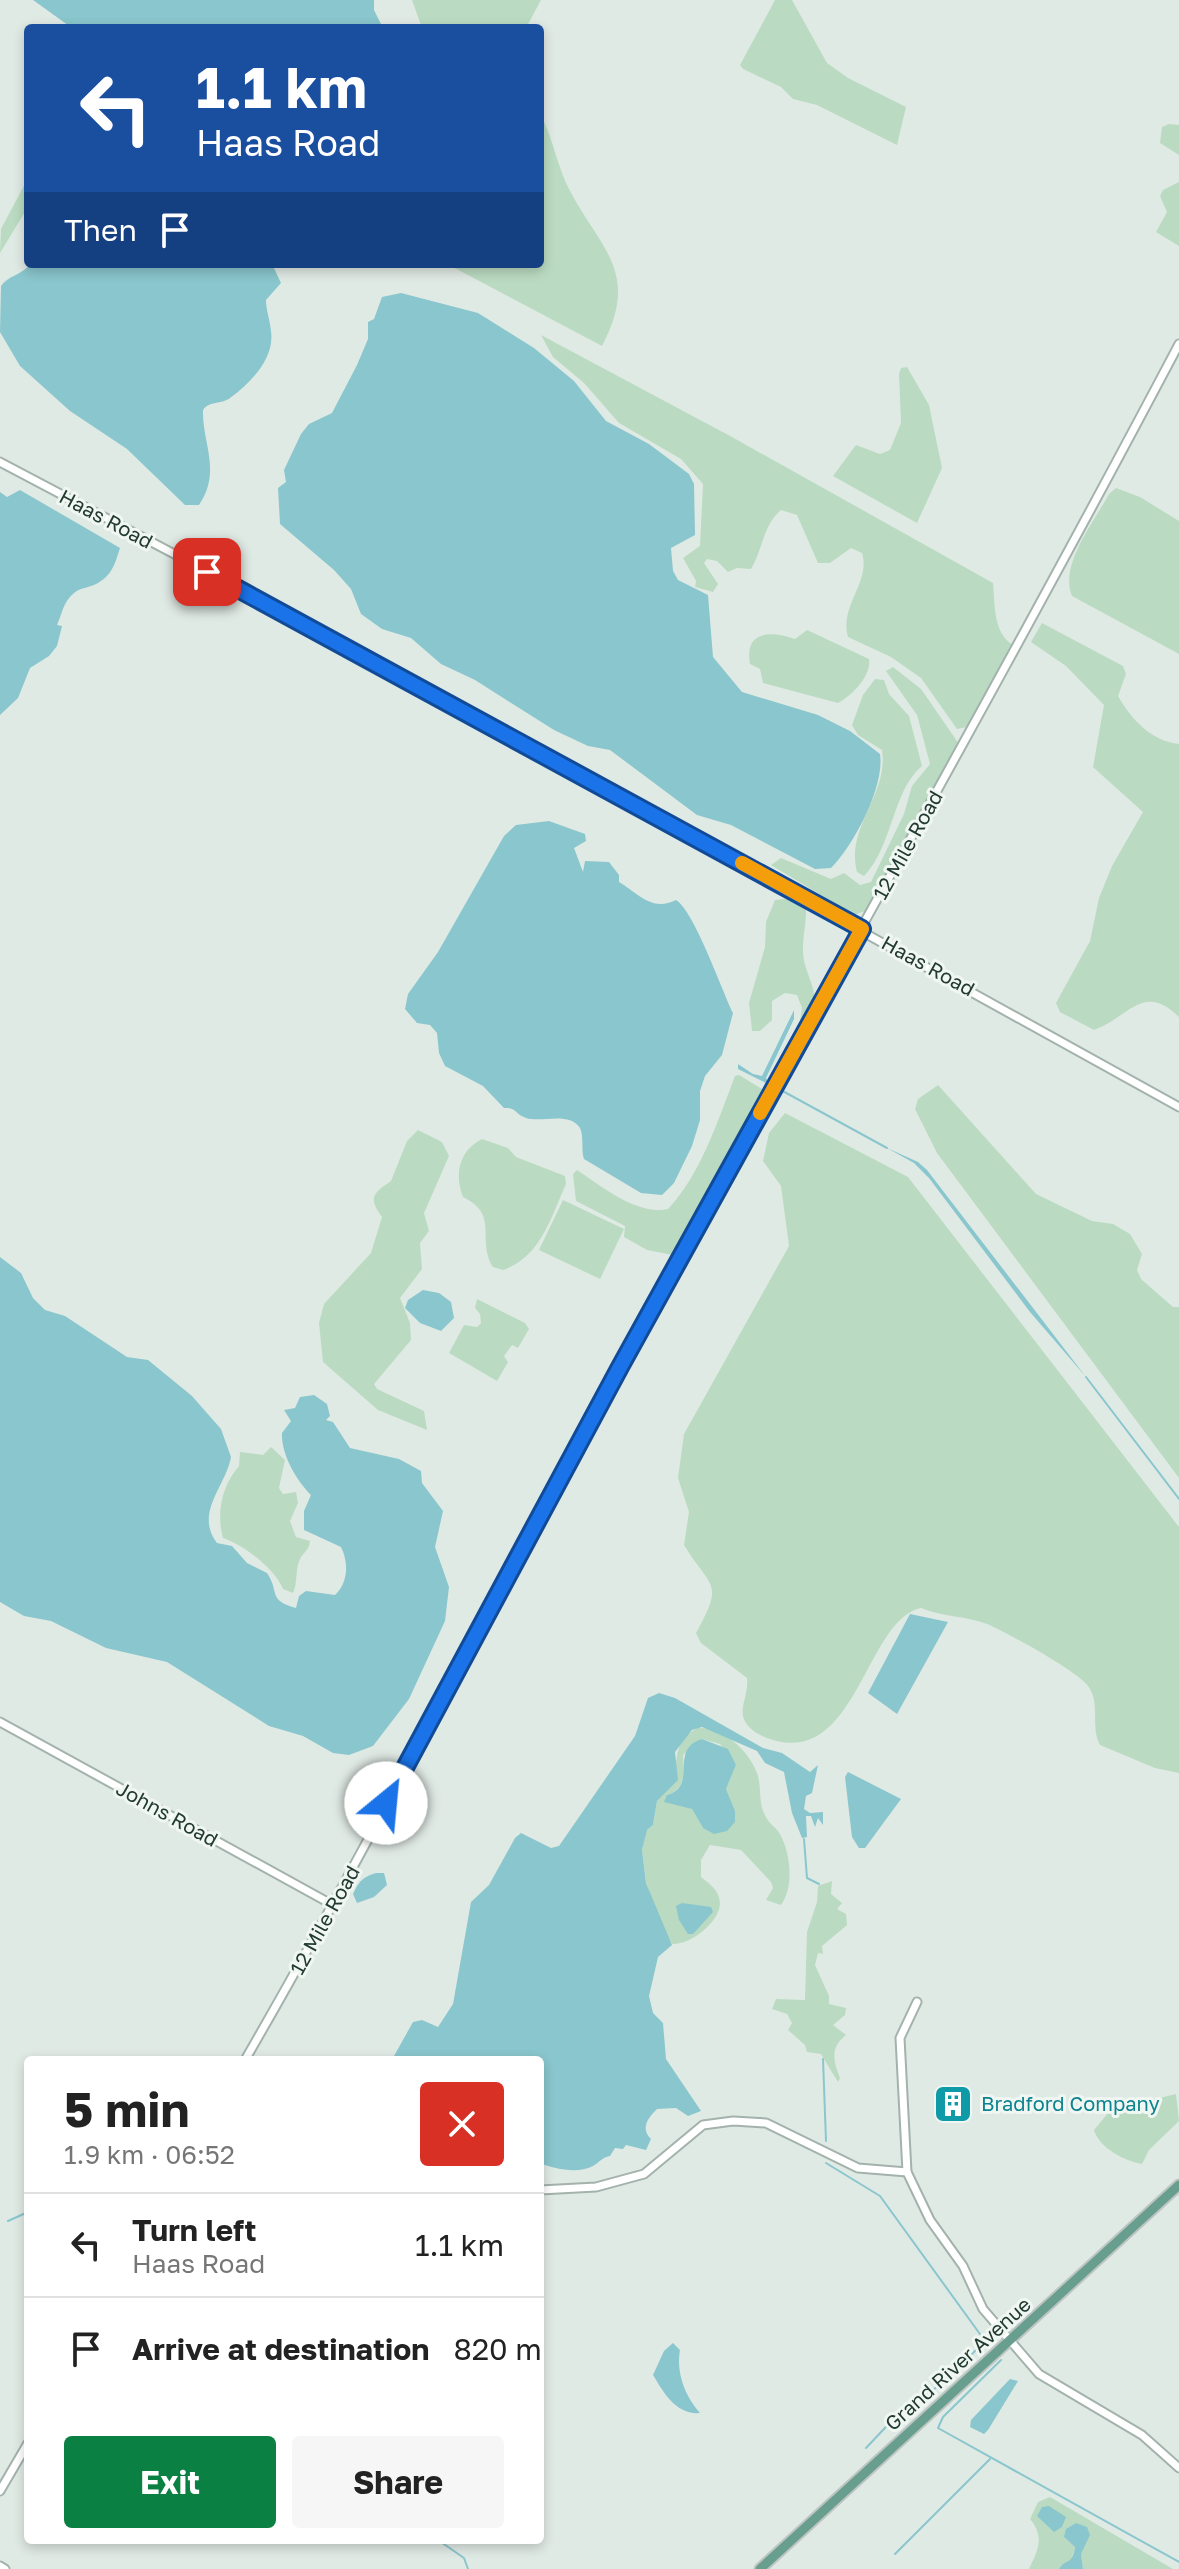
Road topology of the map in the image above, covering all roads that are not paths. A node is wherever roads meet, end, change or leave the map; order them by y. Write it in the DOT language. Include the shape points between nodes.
graph roads {
  1 [pos="1179,344"];
  2 [pos="0,462"];
  3 [pos="862,929"];
  4 [pos="1179,1107"];
  5 [pos="0,1722"];
  6 [pos="333,1905"];
  7 [pos="917,2002"];
  8 [pos="247,2056"];
  9 [pos="907,2172"];
  10 [pos="1179,2185"];
  11 [pos="544,2190"];
  12 [pos="1009,2341"];
  13 [pos="24,2450"];
  14 [pos="1179,2468"];
  15 [pos="0,2491"];
  16 [pos="760,2569"];
  1 -- 3 [label="street, 12 Mile Road"];
  2 -- 3 [label="street, Haas Road"];
  3 -- 4 [label="street, Haas Road"];
  3 -- 6 [label="street, 12 Mile Road" via="620,1367"];
  5 -- 6 [label="street, Johns Road"];
  6 -- 8 [label="street, 12 Mile Road"];
  7 -- 9 [label="street" via="900,2038"];
  9 -- 11 [label="street" via="858,2168 766,2123 733,2121 703,2125 644,2174 596,2187"];
  9 -- 12 [label="street" via="983,2309"];
  10 -- 12 [label="main road, Grand River Avenue"];
  12 -- 14 [label="street" via="1046,2380 1142,2435"];
  12 -- 16 [label="main road, Grand River Avenue"];
  13 -- 15 [label="street"];
}
